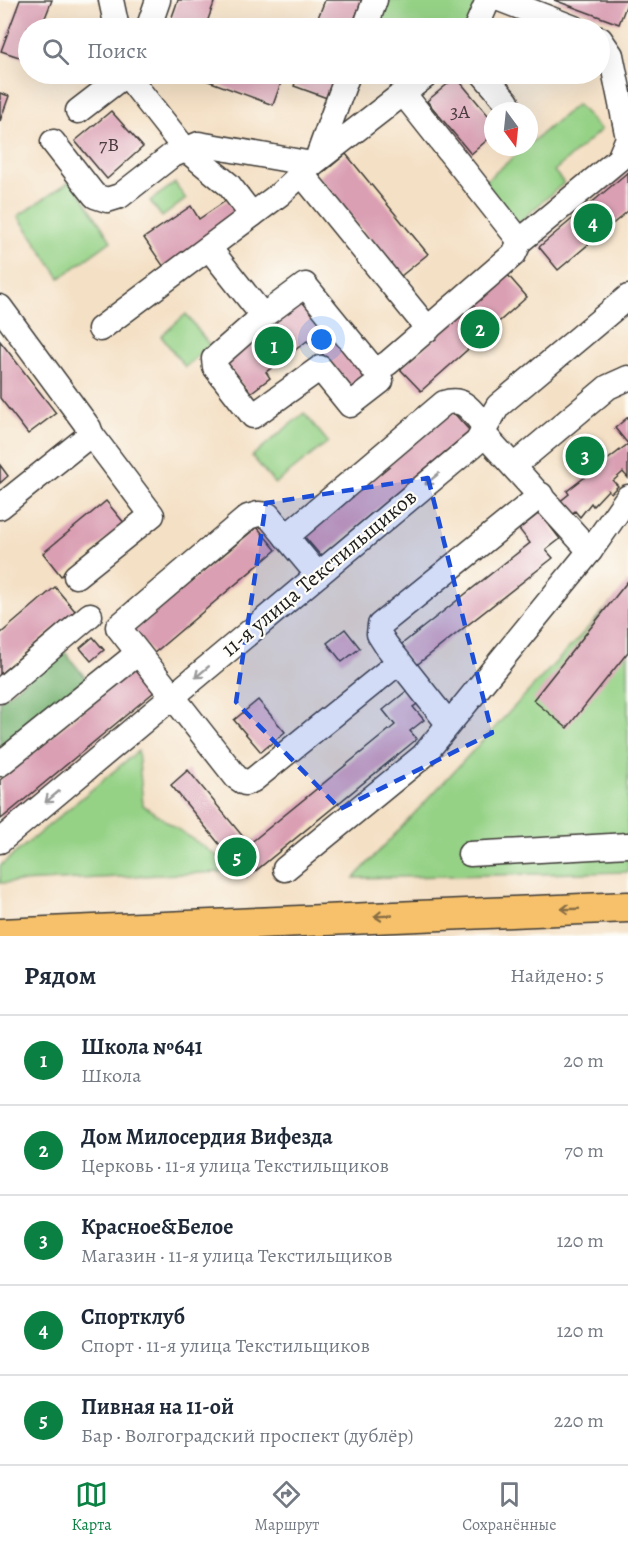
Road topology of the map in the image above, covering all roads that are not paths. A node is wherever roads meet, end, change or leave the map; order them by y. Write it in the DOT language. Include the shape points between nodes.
graph roads {
  1 [pos="111,0"];
  2 [pos="158,0"];
  3 [pos="375,0"];
  4 [pos="488,0"];
  5 [pos="502,0"];
  6 [pos="115,18"];
  7 [pos="152,18"];
  8 [pos="369,18"];
  9 [pos="480,18"];
  10 [pos="548,18"];
  11 [pos="610,54"];
  12 [pos="113,84"];
  13 [pos="134,84"];
  14 [pos="344,84"];
  15 [pos="415,84"];
  16 [pos="492,84"];
  17 [pos="404,93"];
  18 [pos="507,102"];
  19 [pos="78,111"];
  20 [pos="53,142"];
  21 [pos="184,148"];
  22 [pos="310,165"];
  23 [pos="252,215"];
  24 [pos="520,240"];
  25 [pos="209,248"];
  26 [pos="628,297"];
  27 [pos="0,307"];
  28 [pos="263,316"];
  29 [pos="100,328"];
  30 [pos="428,329"];
  31 [pos="375,371"];
  32 [pos="628,378"];
  33 [pos="481,433"];
  34 [pos="90,434"];
  35 [pos="515,465"];
  36 [pos="541,495"];
  37 [pos="628,496"];
  38 [pos="0,507"];
  39 [pos="286,537"];
  40 [pos="590,551"];
  41 [pos="318,575"];
  42 [pos="76,576"];
  43 [pos="90,615"];
  44 [pos="138,653"];
  45 [pos="399,662"];
  46 [pos="0,691"];
  47 [pos="172,697"];
  48 [pos="448,723"];
  49 [pos="0,764"];
  50 [pos="0,841"];
  51 [pos="628,845"];
  52 [pos="470,854"];
  53 [pos="285,869"];
  54 [pos="628,907"];
  55 [pos="432,914"];
  56 [pos="0,926"];
  57 [pos="340,927"];
  58 [pos="33,933"];
  59 [pos="0,934"];
  60 [pos="410,936"];
  1 -- 6 [label="street"];
  2 -- 7 [label="street"];
  3 -- 8 [label="street"];
  4 -- 9 [label="street"];
  5 -- 10 [label="street"];
  11 -- 24 [label="street" via="628,138 619,159"];
  12 -- 19 [label="street"];
  13 -- 21 [label="street"];
  14 -- 22 [label="street"];
  15 -- 17 [label="street"];
  16 -- 18 [label="street"];
  17 -- 22 [label="street"];
  17 -- 24 [label="street"];
  20 -- 21 [label="street" via="95,196 107,200 120,196"];
  21 -- 22 [label="street" via="199,144"];
  21 -- 23 [label="street" via="229,185"];
  22 -- 23 [label="street"];
  22 -- 30 [label="street"];
  23 -- 25 [label="street"];
  24 -- 30 [label="street" via="514,254"];
  25 -- 28 [label="street"];
  25 -- 29 [label="street"];
  26 -- 33 [label="street, 11-я улица Текстильщиков" via="498,406"];
  27 -- 34 [label="street"];
  28 -- 31 [label="street" via="305,285"];
  28 -- 31 [label="street" via="214,358 215,367 253,416 320,368 350,405 381,381"];
  30 -- 31 [label="street"];
  32 -- 35 [label="street" via="608,387"];
  33 -- 35 [label="street"];
  33 -- 39 [label="street" via="464,402 456,399 444,403"];
  33 -- 41 [label="street, 11-я улица Текстильщиков, one-way"];
  34 -- 38 [label="street"];
  34 -- 42 [label="street" via="152,515"];
  35 -- 36 [label="street"];
  36 -- 40 [label="street"];
  36 -- 45 [label="street" via="380,625 379,634"];
  37 -- 40 [label="street"];
  39 -- 41 [label="street"];
  39 -- 44 [label="street" via="268,515 248,518 118,627"];
  40 -- 48 [label="street"];
  41 -- 47 [label="street, 11-я улица Текстильщиков, one-way"];
  43 -- 46 [label="street"];
  44 -- 47 [label="street"];
  44 -- 49 [label="street"];
  45 -- 47 [label="street" via="245,783"];
  45 -- 48 [label="street"];
  47 -- 50 [label="street, 11-я улица Текстильщиков, one-way"];
  48 -- 53 [label="street" via="423,756"];
  51 -- 52 [label="street"];
  54 -- 55 [label="main road, one-way"];
  55 -- 57 [label="main road, one-way"];
  55 -- 60 [label="main road"];
  56 -- 58 [label="main road"];
  57 -- 58 [label="main road"];
  58 -- 59 [label="main road"];
}
